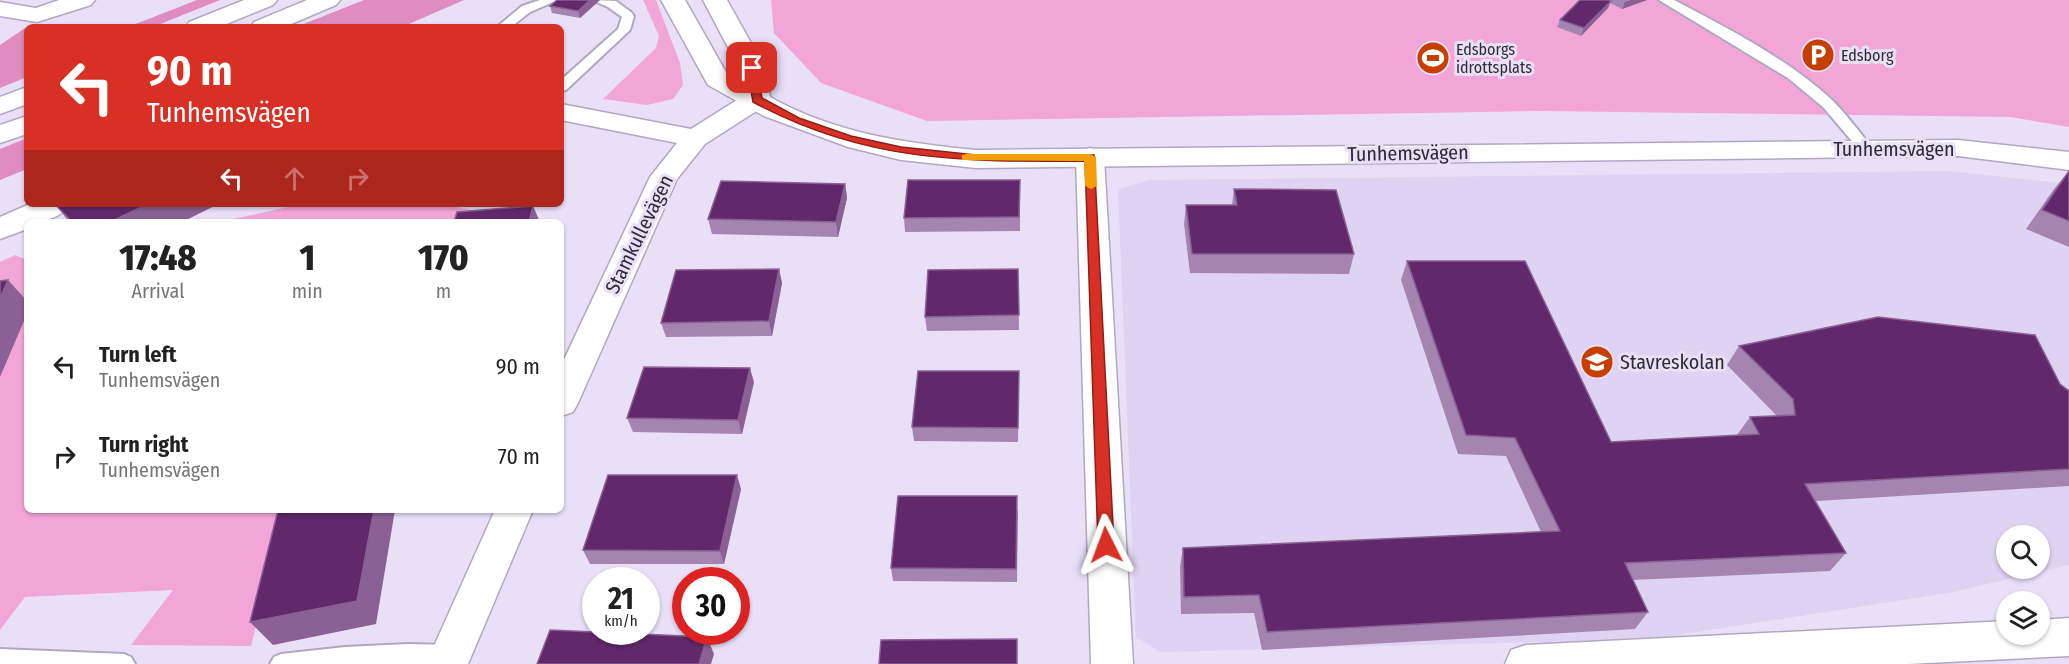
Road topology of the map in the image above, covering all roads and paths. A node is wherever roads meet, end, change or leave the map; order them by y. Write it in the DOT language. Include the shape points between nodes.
graph roads {
  1 [pos="83,0"];
  2 [pos="265,0"];
  3 [pos="328,0"];
  4 [pos="552,0"];
  5 [pos="598,0"];
  6 [pos="673,0"];
  7 [pos="715,0"];
  8 [pos="1665,0"];
  9 [pos="0,9"];
  10 [pos="37,15"];
  11 [pos="205,24"];
  12 [pos="270,24"];
  13 [pos="507,24"];
  14 [pos="6,32"];
  15 [pos="564,84"];
  16 [pos="24,96"];
  17 [pos="757,99"];
  18 [pos="0,106"];
  19 [pos="564,113"];
  20 [pos="24,125"];
  21 [pos="0,135"];
  22 [pos="695,138"];
  23 [pos="1867,150"];
  24 [pos="1090,157"];
  25 [pos="2069,161"];
  26 [pos="49,207"];
  27 [pos="0,229"];
  28 [pos="564,396"];
  29 [pos="513,513"];
  30 [pos="2058,647"];
  31 [pos="0,659"];
  32 [pos="449,659"];
  33 [pos="124,664"];
  34 [pos="281,664"];
  35 [pos="1112,664"];
  36 [pos="1526,664"];
  1 -- 10 [label="main road"];
  2 -- 11 [label="main road"];
  3 -- 12 [label="main road"];
  4 -- 13 [label="lane" via="526,9"];
  5 -- 15 [label="lane" via="612,4 628,16 624,30"];
  6 -- 17 [label="main road, Tunhemsvägen" via="717,79"];
  7 -- 17 [label="main road" via="752,68"];
  8 -- 23 [label="lane" via="1802,83 1828,104"];
  9 -- 10 [label="main road"];
  10 -- 14 [label="main road"];
  16 -- 18 [label="main road"];
  17 -- 22 [label="main road, Stamkullevägen"];
  17 -- 24 [label="main road, Tunhemsvägen" via="795,120 848,139 901,151 976,159"];
  19 -- 22 [label="main road"];
  20 -- 21 [label="main road"];
  22 -- 28 [label="main road, Stamkullevägen" via="664,177"];
  23 -- 24 [label="main road, Tunhemsvägen"];
  23 -- 25 [label="main road, Tunhemsvägen" via="1958,148"];
  24 -- 35 [label="main road"];
  26 -- 27 [label="main road"];
  29 -- 32 [label="main road"];
  30 -- 36 [label="main road"];
  31 -- 33 [label="lane"];
  32 -- 34 [label="lane" via="400,651"];
}
